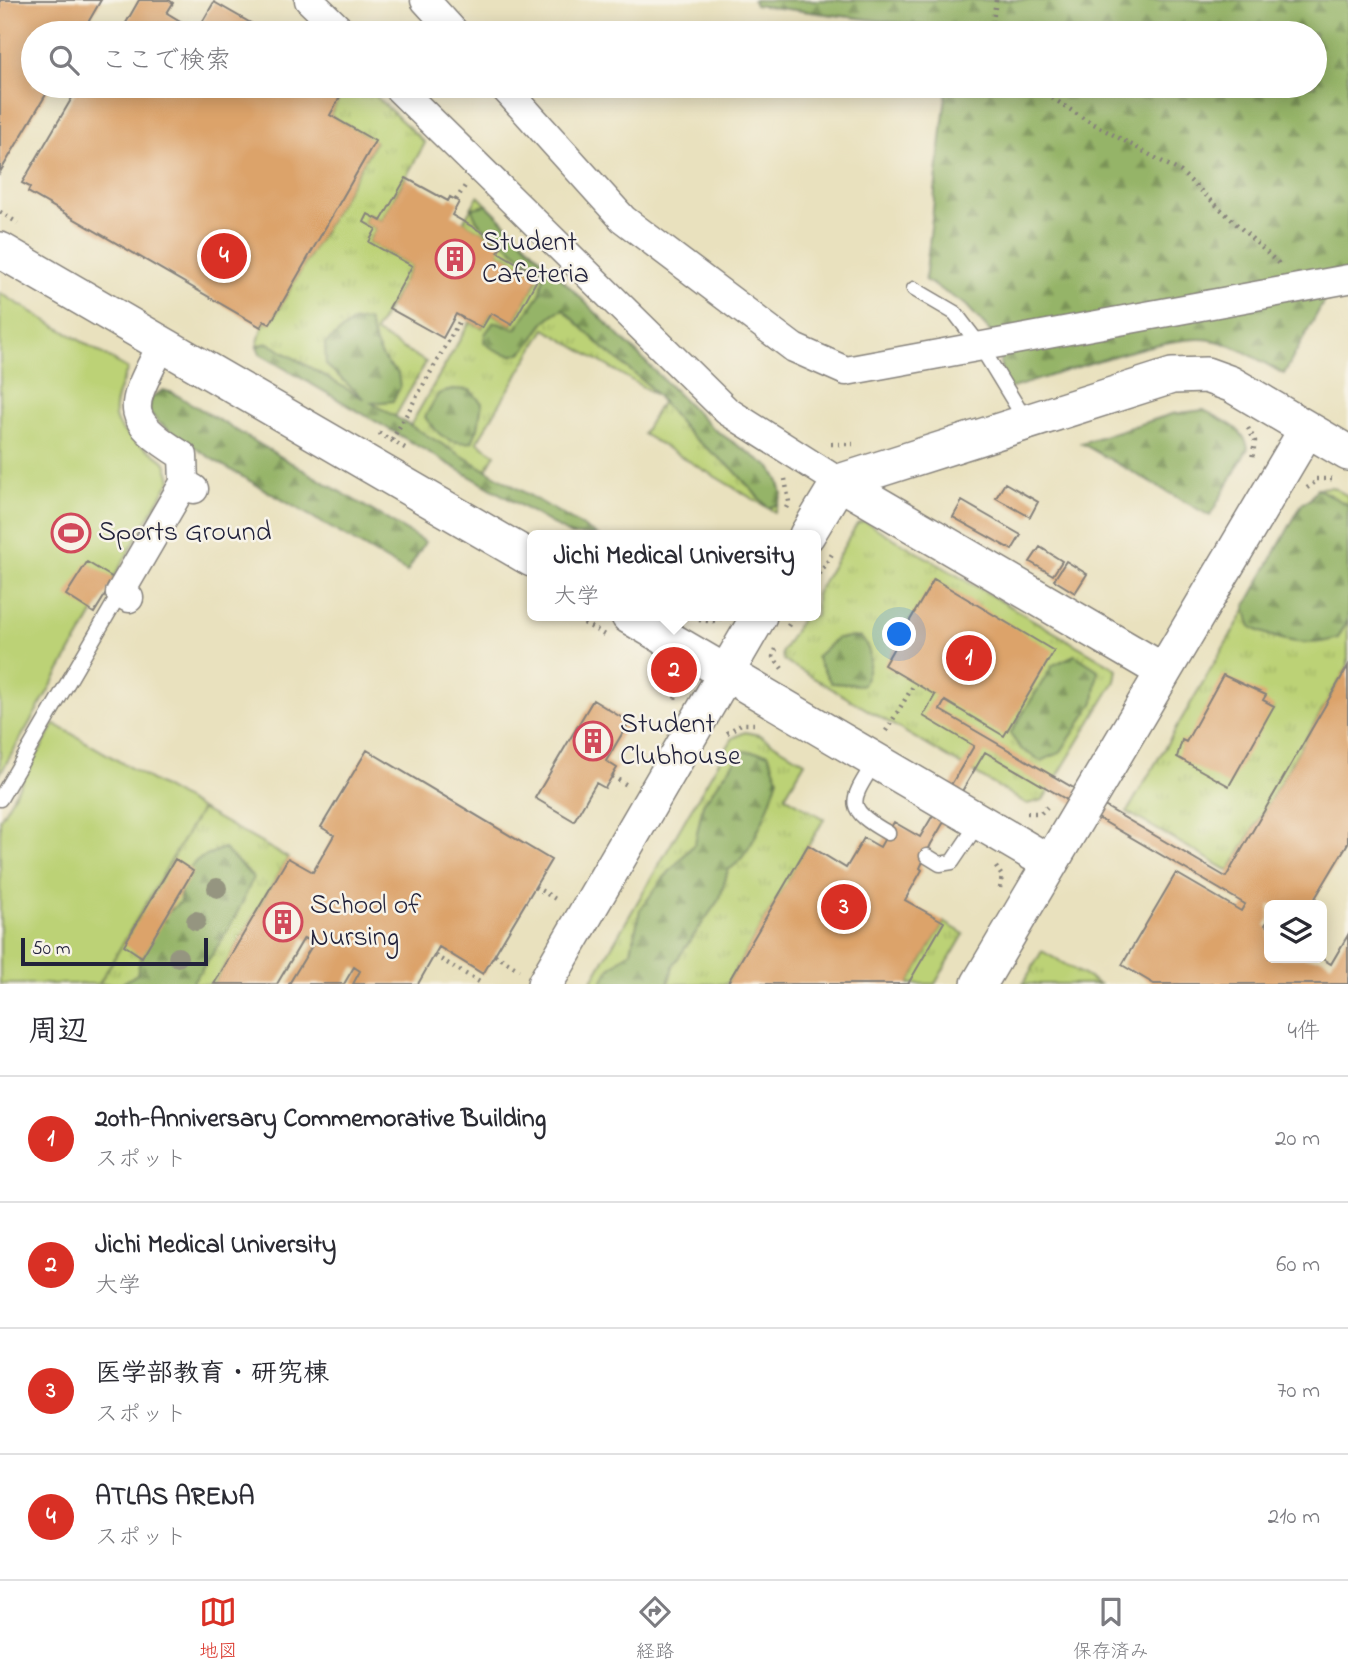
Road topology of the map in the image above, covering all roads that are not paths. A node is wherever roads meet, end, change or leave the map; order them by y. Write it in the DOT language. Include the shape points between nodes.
graph roads {
  1 [pos="309,0"];
  2 [pos="425,0"];
  3 [pos="331,21"];
  4 [pos="444,21"];
  5 [pos="408,98"];
  6 [pos="514,98"];
  7 [pos="0,250"];
  8 [pos="1348,279"];
  9 [pos="914,289"];
  10 [pos="162,344"];
  11 [pos="981,347"];
  12 [pos="1026,421"];
  13 [pos="1307,429"];
  14 [pos="1348,453"];
  15 [pos="839,482"];
  16 [pos="821,541"];
  17 [pos="527,556"];
  18 [pos="125,596"];
  19 [pos="769,628"];
  20 [pos="622,629"];
  21 [pos="1163,671"];
  22 [pos="726,672"];
  23 [pos="887,743"];
  24 [pos="0,799"];
  25 [pos="980,820"];
  26 [pos="888,833"];
  27 [pos="927,856"];
  28 [pos="1050,863"];
  29 [pos="526,972"];
  30 [pos="979,984"];
  1 -- 3 [label="street"];
  2 -- 4 [label="street"];
  5 -- 15 [label="street" via="727,411"];
  6 -- 11 [label="street" via="623,219 794,348 846,371"];
  7 -- 10 [label="street"];
  8 -- 11 [label="street"];
  9 -- 11 [label="lane" via="955,313"];
  10 -- 17 [label="street"];
  10 -- 18 [label="street" via="135,406 139,423 151,436 183,456 189,486"];
  11 -- 12 [label="lane"];
  12 -- 13 [label="street" via="1172,376 1206,375 1231,384"];
  12 -- 15 [label="street"];
  13 -- 14 [label="street"];
  13 -- 21 [label="street"];
  15 -- 16 [label="street"];
  15 -- 21 [label="street"];
  18 -- 24 [label="lane"];
  19 -- 22 [label="street"];
  20 -- 22 [label="street"];
  21 -- 28 [label="street"];
  22 -- 23 [label="street"];
  22 -- 29 [label="street"];
  23 -- 25 [label="street"];
  23 -- 26 [label="lane" via="855,796 862,818"];
  25 -- 27 [label="lane" via="952,862 940,864"];
  25 -- 28 [label="street"];
  28 -- 30 [label="street"];
}
